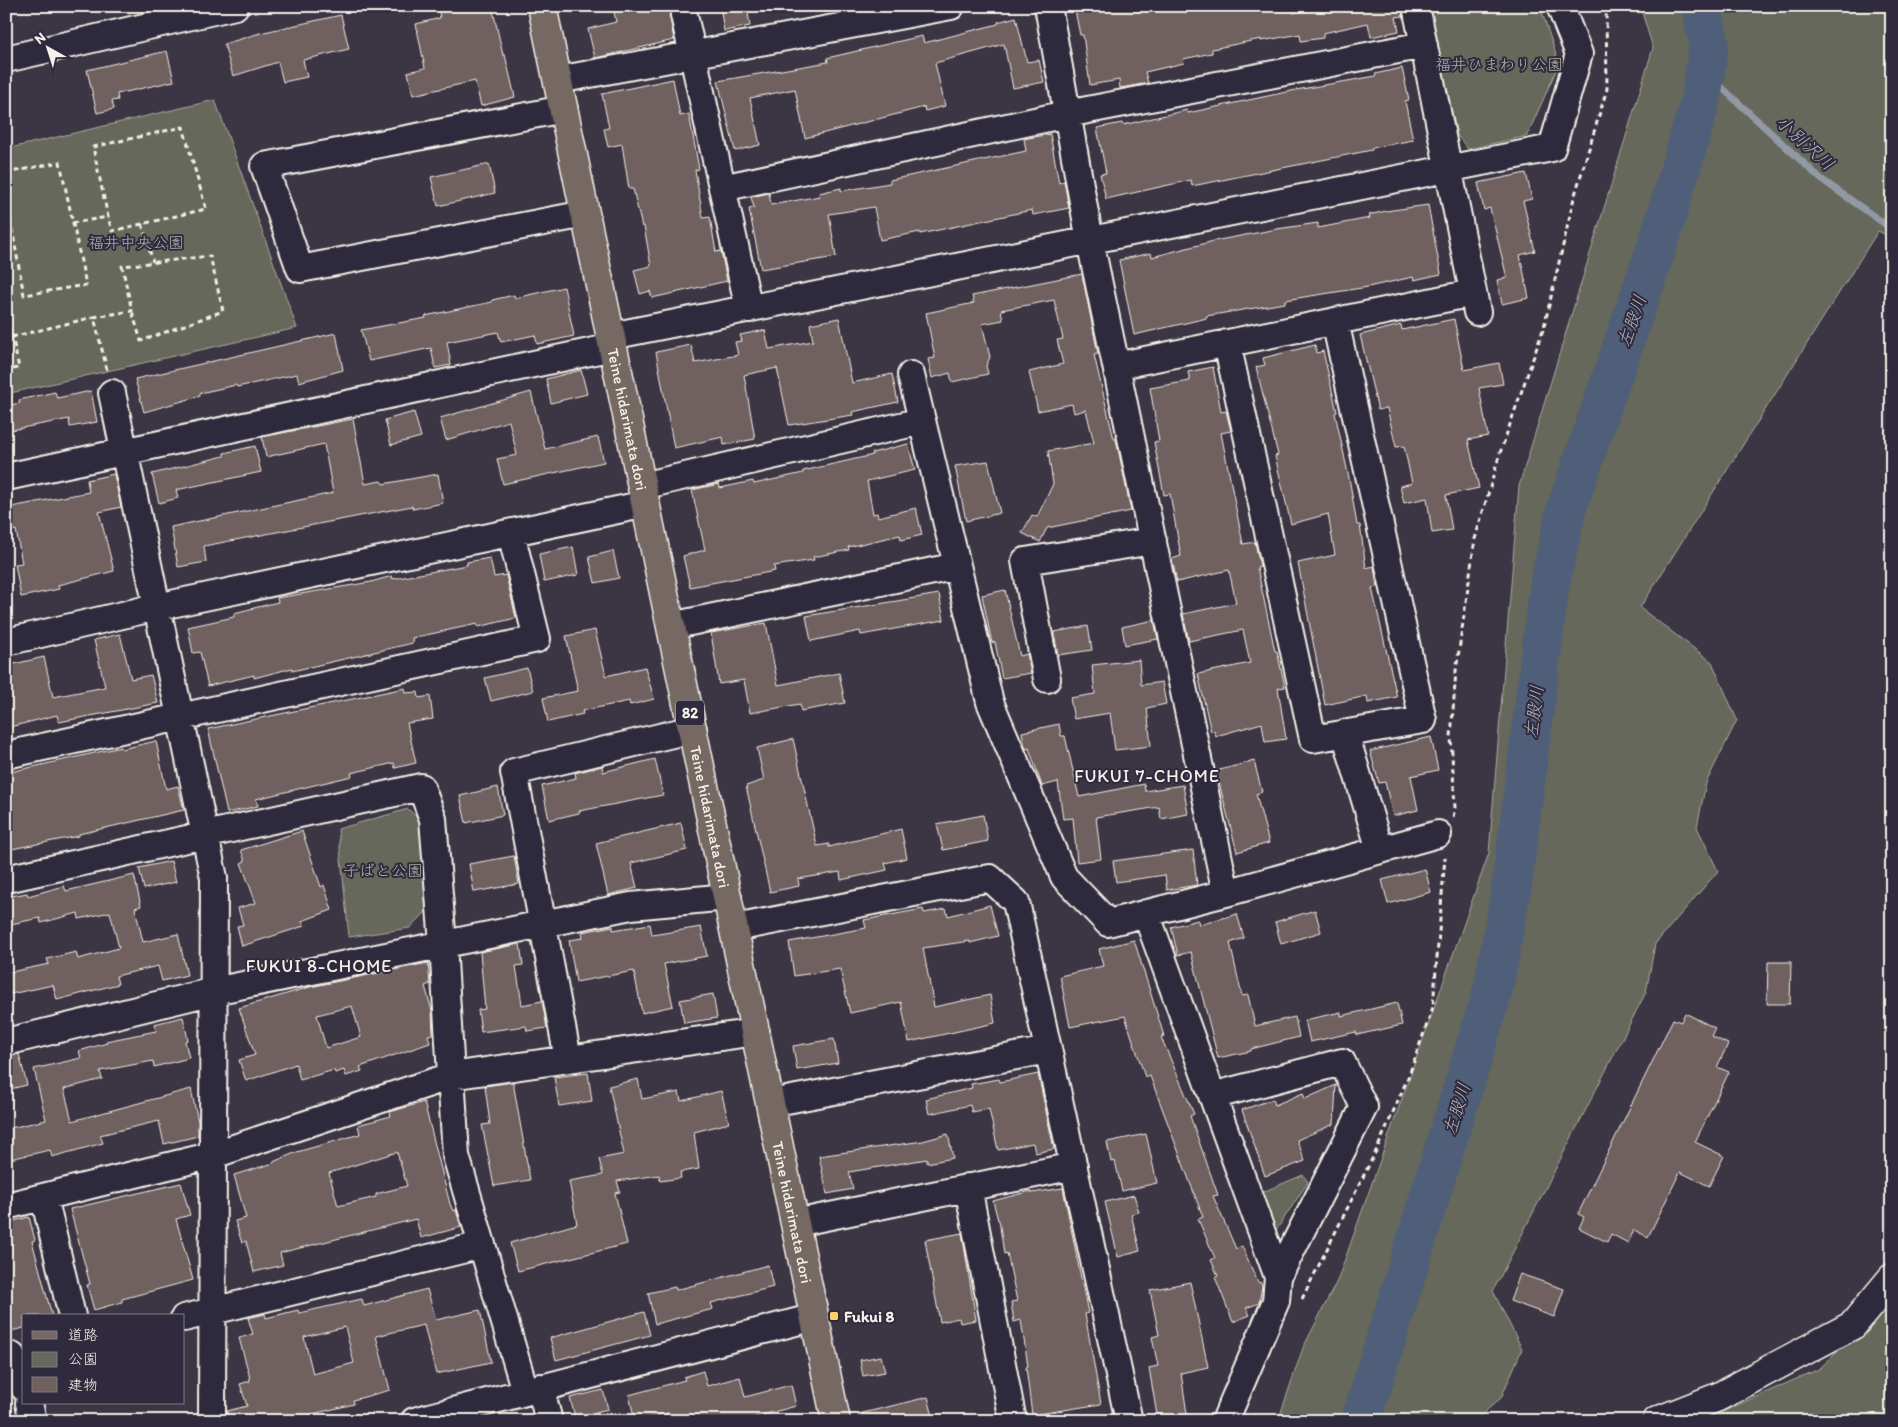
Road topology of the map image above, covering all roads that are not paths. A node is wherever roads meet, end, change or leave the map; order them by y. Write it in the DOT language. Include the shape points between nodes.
graph roads {
  1 [pos="235,6"];
  2 [pos="542,6"];
  3 [pos="951,6"];
  4 [pos="1048,6"];
  5 [pos="1416,6"];
  6 [pos="1560,6"];
  7 [pos="684,15"];
  8 [pos="1424,45"];
  9 [pos="692,54"];
  10 [pos="6,59"];
  11 [pos="558,80"];
  12 [pos="564,109"];
  13 [pos="1067,114"];
  14 [pos="1448,170"];
  15 [pos="722,188"];
  16 [pos="586,214"];
  17 [pos="1090,241"];
  18 [pos="749,309"];
  19 [pos="1335,321"];
  20 [pos="612,342"];
  21 [pos="1227,343"];
  22 [pos="1116,366"];
  23 [pos="911,375"];
  24 [pos="112,393"];
  25 [pos="922,421"];
  26 [pos="124,451"];
  27 [pos="6,477"];
  28 [pos="644,495"];
  29 [pos="511,533"];
  30 [pos="1153,541"];
  31 [pos="957,566"];
  32 [pos="157,607"];
  33 [pos="671,626"];
  34 [pos="6,642"];
  35 [pos="1047,679"];
  36 [pos="180,715"];
  37 [pos="693,729"];
  38 [pos="1345,733"];
  39 [pos="6,754"];
  40 [pos="206,836"];
  41 [pos="1445,838"];
  42 [pos="1380,850"];
  43 [pos="6,879"];
  44 [pos="1226,893"];
  45 [pos="728,897"];
  46 [pos="1146,913"];
  47 [pos="541,924"];
  48 [pos="735,928"];
  49 [pos="444,944"];
  50 [pos="214,991"];
  51 [pos="756,1032"];
  52 [pos="6,1042"];
  53 [pos="1048,1050"];
  54 [pos="568,1059"];
  55 [pos="451,1076"];
  56 [pos="1212,1096"];
  57 [pos="771,1103"];
  58 [pos="213,1155"];
  59 [pos="1074,1166"];
  60 [pos="968,1187"];
  61 [pos="44,1197"];
  62 [pos="6,1206"];
  63 [pos="796,1223"];
  64 [pos="482,1245"];
  65 [pos="1278,1277"];
  66 [pos="1892,1278"];
  67 [pos="213,1310"];
  68 [pos="72,1314"];
  69 [pos="815,1317"];
  70 [pos="185,1318"];
  71 [pos="6,1358"];
  72 [pos="22,1383"];
  73 [pos="533,1389"];
  74 [pos="29,1404"];
  75 [pos="33,1421"];
  76 [pos="212,1421"];
  77 [pos="414,1421"];
  78 [pos="549,1421"];
  79 [pos="836,1421"];
  80 [pos="1013,1421"];
  81 [pos="1129,1421"];
  82 [pos="1225,1421"];
  83 [pos="1657,1421"];
  1 -- 10 [label="street"];
  2 -- 11 [label="main road, Teine hidarimata dori / 82"];
  3 -- 9 [label="street"];
  4 -- 13 [label="street"];
  5 -- 8 [label="street"];
  6 -- 14 [label="street" via="1579,54 1552,148"];
  7 -- 9 [label="street"];
  8 -- 13 [label="street"];
  8 -- 14 [label="street"];
  9 -- 11 [label="street"];
  9 -- 15 [label="street"];
  11 -- 12 [label="main road, Teine hidarimata dori / 82"];
  12 -- 16 [label="main road, Teine hidarimata dori / 82"];
  12 -- 16 [label="street" via="264,166 300,269"];
  13 -- 15 [label="street"];
  13 -- 17 [label="street"];
  14 -- 17 [label="street"];
  14 -- 19 [label="street" via="1475,302"];
  15 -- 18 [label="street"];
  16 -- 20 [label="main road, Teine hidarimata dori / 82"];
  17 -- 18 [label="street"];
  17 -- 22 [label="street"];
  18 -- 20 [label="street"];
  19 -- 21 [label="street"];
  19 -- 38 [label="street" via="1423,720"];
  20 -- 26 [label="street"];
  20 -- 28 [label="main road, Teine hidarimata dori / 82"];
  21 -- 22 [label="street"];
  21 -- 38 [label="street" via="1313,738"];
  22 -- 30 [label="street"];
  23 -- 25 [label="street"];
  24 -- 26 [label="street"];
  25 -- 28 [label="street"];
  25 -- 31 [label="street"];
  26 -- 27 [label="street"];
  26 -- 32 [label="street"];
  28 -- 29 [label="street"];
  28 -- 33 [label="main road, Teine hidarimata dori / 82"];
  29 -- 32 [label="street"];
  29 -- 36 [label="street" via="537,639"];
  30 -- 35 [label="street" via="1025,561"];
  30 -- 44 [label="street"];
  31 -- 33 [label="street"];
  31 -- 46 [label="street" via="990,702 1064,877 1108,923"];
  32 -- 34 [label="street"];
  32 -- 36 [label="street"];
  33 -- 37 [label="main road, Teine hidarimata dori / 82"];
  36 -- 39 [label="street"];
  36 -- 40 [label="street"];
  37 -- 45 [label="main road, Teine hidarimata dori / 82"];
  37 -- 47 [label="street" via="514,772"];
  38 -- 42 [label="street"];
  40 -- 43 [label="street"];
  40 -- 49 [label="street" via="421,787 433,819"];
  40 -- 50 [label="street" via="214,878"];
  41 -- 42 [label="street"];
  42 -- 44 [label="street"];
  44 -- 46 [label="street"];
  45 -- 47 [label="street" via="630,906"];
  45 -- 48 [label="main road, Teine hidarimata dori / 82"];
  46 -- 56 [label="street"];
  47 -- 49 [label="street"];
  47 -- 54 [label="street"];
  48 -- 51 [label="main road, Teine hidarimata dori / 82"];
  48 -- 53 [label="street" via="990,878 1016,902"];
  49 -- 50 [label="street"];
  49 -- 55 [label="street"];
  50 -- 52 [label="street"];
  50 -- 58 [label="street"];
  51 -- 54 [label="street"];
  51 -- 57 [label="main road, Teine hidarimata dori / 82"];
  53 -- 57 [label="street"];
  53 -- 59 [label="street"];
  54 -- 55 [label="street"];
  55 -- 58 [label="street"];
  55 -- 64 [label="street" via="456,1156"];
  56 -- 65 [label="street"];
  56 -- 65 [label="street" via="1342,1062 1364,1107"];
  57 -- 63 [label="main road, Teine hidarimata dori / 82"];
  58 -- 61 [label="street"];
  58 -- 67 [label="street"];
  59 -- 60 [label="street"];
  59 -- 81 [label="street"];
  60 -- 63 [label="street"];
  60 -- 80 [label="street"];
  61 -- 62 [label="street"];
  61 -- 68 [label="street"];
  63 -- 69 [label="main road, Teine hidarimata dori / 82"];
  64 -- 67 [label="street"];
  64 -- 73 [label="street"];
  65 -- 82 [label="street" via="1276,1300"];
  66 -- 83 [label="street" via="1853,1324 1718,1396"];
  67 -- 70 [label="street"];
  67 -- 76 [label="street"];
  69 -- 73 [label="street"];
  69 -- 79 [label="main road, Teine hidarimata dori / 82"];
  71 -- 72 [label="street" via="12,1356"];
  73 -- 77 [label="street"];
  73 -- 78 [label="street"];
  74 -- 75 [label="street"];
}
